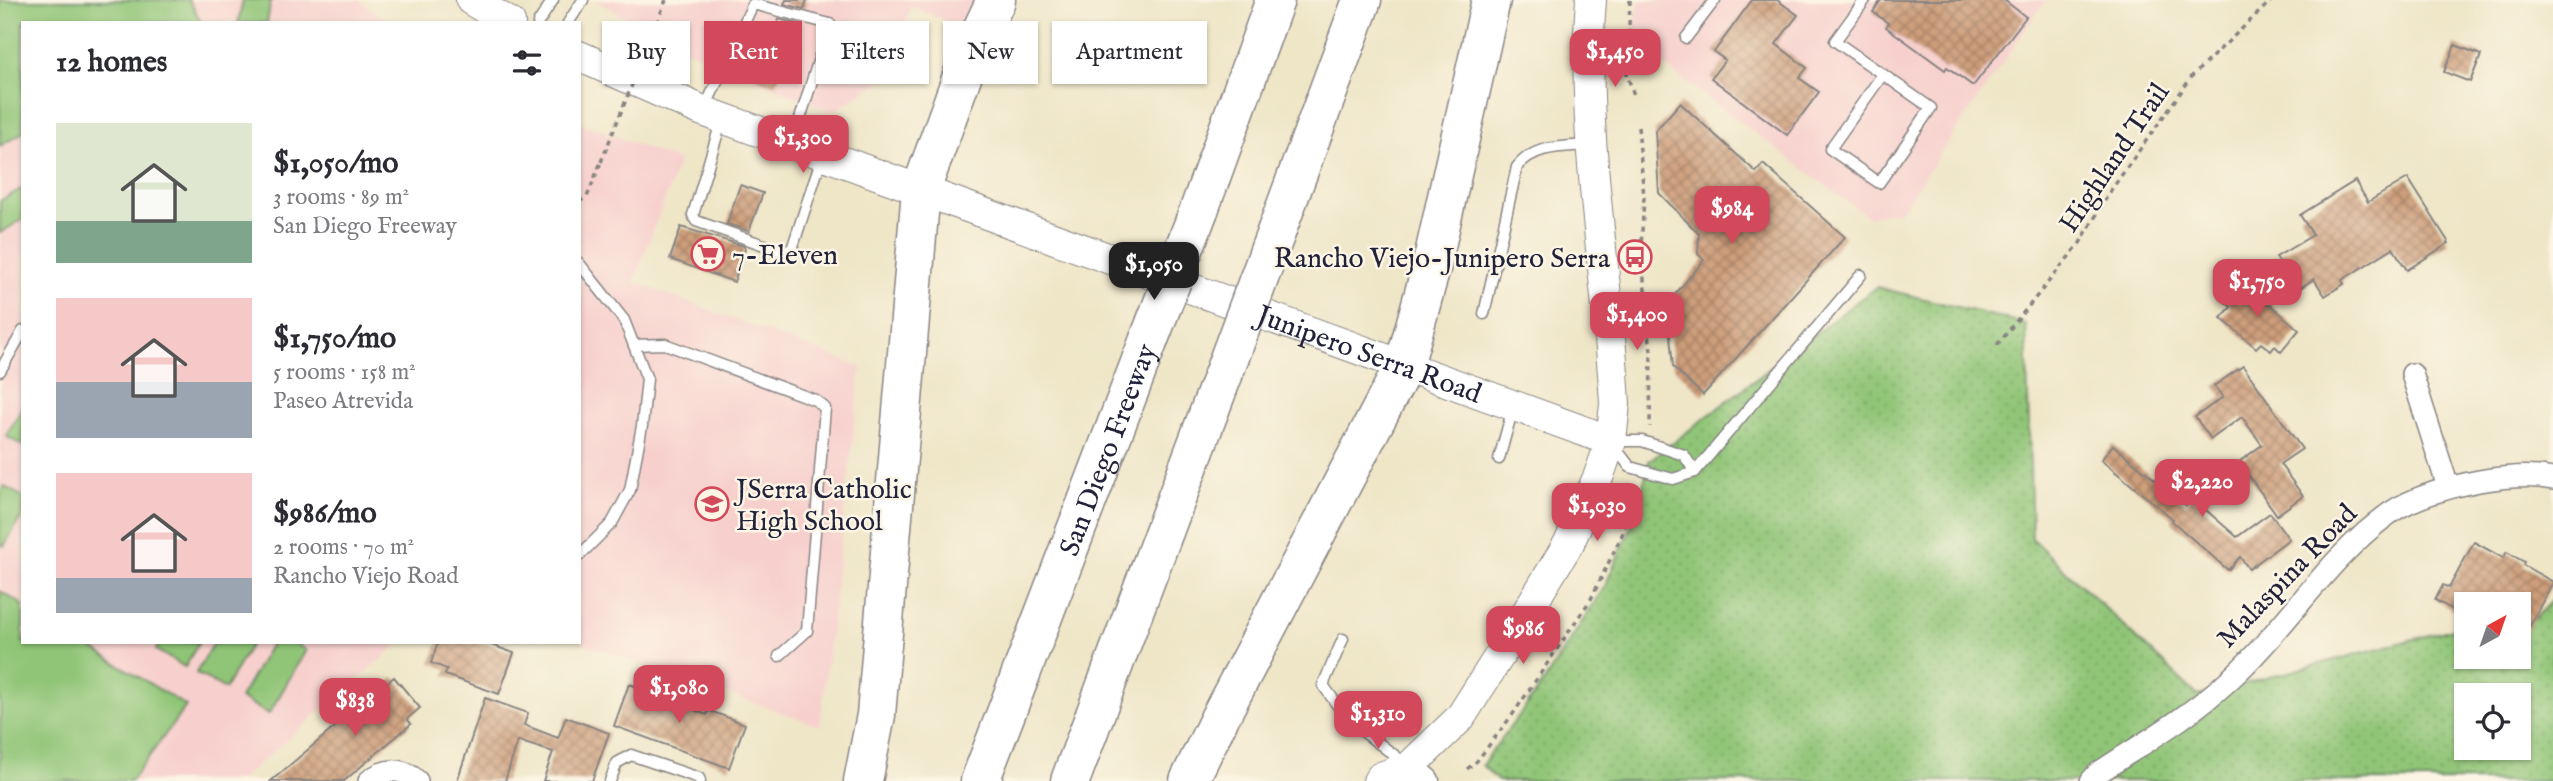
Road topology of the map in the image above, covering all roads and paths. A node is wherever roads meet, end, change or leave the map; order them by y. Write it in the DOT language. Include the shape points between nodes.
graph roads {
  1 [pos="471,0"];
  2 [pos="553,0"];
  3 [pos="583,0"];
  4 [pos="666,0"];
  5 [pos="996,0"];
  6 [pos="1275,0"];
  7 [pos="1362,0"];
  8 [pos="1491,0"];
  9 [pos="1591,0"];
  10 [pos="1630,0"];
  11 [pos="1715,0"];
  12 [pos="1865,0"];
  13 [pos="2272,0"];
  14 [pos="507,21"];
  15 [pos="539,21"];
  16 [pos="569,21"];
  17 [pos="1686,38"];
  18 [pos="581,57"];
  19 [pos="1883,74"];
  20 [pos="1634,96"];
  21 [pos="713,115"];
  22 [pos="1638,127"];
  23 [pos="792,144"];
  24 [pos="1591,145"];
  25 [pos="823,155"];
  26 [pos="920,190"];
  27 [pos="581,201"];
  28 [pos="581,266"];
  29 [pos="1861,275"];
  30 [pos="1484,314"];
  31 [pos="21,334"];
  32 [pos="634,345"];
  33 [pos="1997,345"];
  34 [pos="1405,366"];
  35 [pos="0,371"];
  36 [pos="2412,374"];
  37 [pos="1514,405"];
  38 [pos="1650,427"];
  39 [pos="1611,441"];
  40 [pos="1499,459"];
  41 [pos="1695,472"];
  42 [pos="2553,479"];
  43 [pos="2448,486"];
  44 [pos="1637,492"];
  45 [pos="581,554"];
  46 [pos="1343,639"];
  47 [pos="779,656"];
  48 [pos="1467,769"];
  49 [pos="1414,776"];
  50 [pos="369,781"];
  51 [pos="417,781"];
  52 [pos="610,781"];
  53 [pos="700,781"];
  54 [pos="863,781"];
  55 [pos="980,781"];
  56 [pos="1070,781"];
  57 [pos="1189,781"];
  58 [pos="1378,781"];
  59 [pos="2091,781"];
  1 -- 14 [label="main road"];
  2 -- 15 [label="lane"];
  3 -- 16 [label="lane"];
  4 -- 27 [label="path, bridge" via="587,197"];
  5 -- 26 [label="highway" via="969,57"];
  6 -- 55 [label="highway, San Diego Freeway, bridge"];
  7 -- 56 [label="highway, bridge"];
  8 -- 34 [label="highway"];
  9 -- 24 [label="main road" via="1587,42"];
  10 -- 20 [label="path" via="1628,75"];
  11 -- 17 [label="lane"];
  12 -- 19 [label="lane" via="1835,41"];
  13 -- 33 [label="path, Highland Trail" via="2193,75 2111,190 2080,243"];
  18 -- 21 [label="main road, Junipero Serra Road"];
  19 -- 19 [label="lane" via="1830,149 1879,183 1931,108"];
  21 -- 23 [label="main road, Junipero Serra Road"];
  21 -- 23 [label="lane" via="753,4 830,24"];
  21 -- 25 [label="lane" via="693,215 696,221 789,251"];
  22 -- 38 [label="path" via="1644,198 1641,248 1651,352"];
  23 -- 25 [label="main road, Junipero Serra Road"];
  24 -- 30 [label="lane" via="1532,153 1517,167"];
  24 -- 39 [label="main road" via="1613,369"];
  25 -- 26 [label="main road, Junipero Serra Road"];
  26 -- 34 [label="main road, Junipero Serra Road"];
  26 -- 54 [label="highway" via="876,715"];
  28 -- 32 [label="lane" via="624,320"];
  29 -- 41 [label="lane"];
  31 -- 35 [label="lane"];
  32 -- 45 [label="lane" via="646,379 629,490 612,523"];
  32 -- 47 [label="lane" via="665,344 815,400 825,408 807,631"];
  34 -- 37 [label="main road, Junipero Serra Road"];
  34 -- 57 [label="highway"];
  36 -- 43 [label="street"];
  37 -- 39 [label="main road, Junipero Serra Road"];
  37 -- 40 [label="lane"];
  39 -- 41 [label="lane" via="1643,441 1684,455"];
  39 -- 41 [label="lane" via="1630,467 1672,479"];
  39 -- 49 [label="main road" via="1570,541 1460,718"];
  42 -- 43 [label="street, Malaspina Road" via="2503,477"];
  43 -- 59 [label="street, Malaspina Road" via="2391,512 2341,556 2228,681"];
  44 -- 48 [label="path" via="1591,599 1513,714"];
  46 -- 49 [label="lane" via="1323,685 1348,720"];
  49 -- 58 [label="main road" via="1381,777"];
  50 -- 51 [label="street" via="393,769"];
  52 -- 53 [label="lane" via="617,763 631,755"];
}
